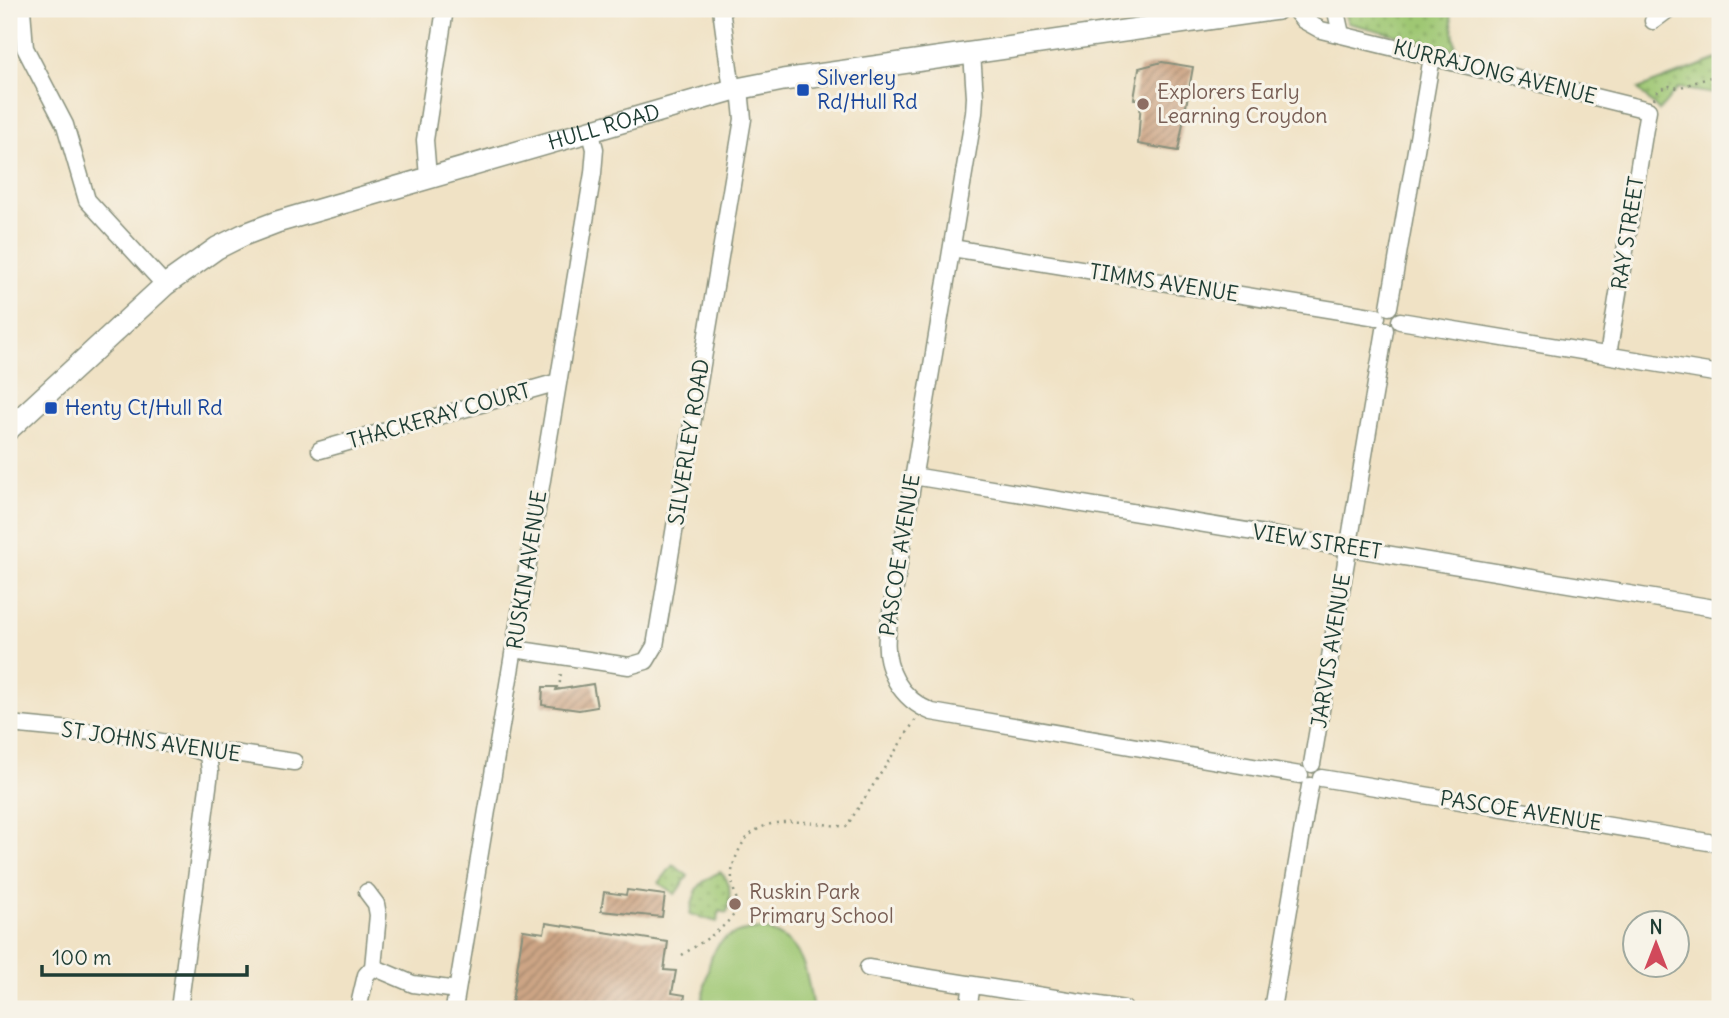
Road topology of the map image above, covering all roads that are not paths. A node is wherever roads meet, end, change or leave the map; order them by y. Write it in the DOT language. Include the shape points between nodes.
graph roads {
  1 [pos="22,9"];
  2 [pos="445,9"];
  3 [pos="721,9"];
  4 [pos="1277,9"];
  5 [pos="1294,9"];
  6 [pos="1338,9"];
  7 [pos="1669,9"];
  8 [pos="1653,21"];
  9 [pos="1341,34"];
  10 [pos="972,53"];
  11 [pos="1432,57"];
  12 [pos="736,90"];
  13 [pos="1648,110"];
  14 [pos="590,130"];
  15 [pos="428,177"];
  16 [pos="952,248"];
  17 [pos="165,285"];
  18 [pos="1384,318"];
  19 [pos="1608,355"];
  20 [pos="1720,374"];
  21 [pos="558,383"];
  22 [pos="9,429"];
  23 [pos="320,450"];
  24 [pos="913,476"];
  25 [pos="1348,547"];
  26 [pos="1720,609"];
  27 [pos="514,649"];
  28 [pos="9,724"];
  29 [pos="208,754"];
  30 [pos="294,762"];
  31 [pos="1311,776"];
  32 [pos="1720,844"];
  33 [pos="367,892"];
  34 [pos="373,967"];
  35 [pos="868,968"];
  36 [pos="972,985"];
  37 [pos="457,990"];
  38 [pos="179,1009"];
  39 [pos="358,1009"];
  40 [pos="454,1009"];
  41 [pos="968,1009"];
  42 [pos="1124,1009"];
  43 [pos="1272,1009"];
  1 -- 17 [label="street" via="25,48 65,125 87,200"];
  2 -- 15 [label="street" via="425,140"];
  3 -- 12 [label="street, SILVERLEY ROAD"];
  4 -- 10 [label="main road, HULL ROAD"];
  5 -- 9 [label="street, KURRAJONG AVENUE" via="1321,30"];
  6 -- 9 [label="street"];
  7 -- 8 [label="street"];
  9 -- 11 [label="street, KURRAJONG AVENUE"];
  10 -- 12 [label="main road, HULL ROAD"];
  10 -- 16 [label="street, PASCOE AVENUE" via="975,105"];
  11 -- 13 [label="street, KURRAJONG AVENUE"];
  11 -- 18 [label="street, JARVIS AVENUE"];
  12 -- 14 [label="main road, HULL ROAD"];
  12 -- 27 [label="street, SILVERLEY ROAD" via="743,119 655,646 646,661 629,666"];
  13 -- 19 [label="street, RAY STREET"];
  14 -- 15 [label="main road, HULL ROAD"];
  14 -- 21 [label="street, RUSKIN AVENUE" via="595,149 593,173"];
  15 -- 17 [label="main road, HULL ROAD" via="243,234"];
  16 -- 18 [label="street, TIMMS AVENUE"];
  16 -- 24 [label="street, PASCOE AVENUE"];
  17 -- 22 [label="main road, HULL ROAD"];
  18 -- 19 [label="street" via="1396,310 1400,321"];
  18 -- 25 [label="street, JARVIS AVENUE"];
  19 -- 20 [label="street"];
  21 -- 23 [label="street, THACKERAY COURT"];
  21 -- 27 [label="street, RUSKIN AVENUE"];
  24 -- 25 [label="street, VIEW STREET"];
  24 -- 31 [label="street, PASCOE AVENUE" via="887,636 887,659 907,697 943,714"];
  25 -- 26 [label="street, VIEW STREET"];
  25 -- 31 [label="street, JARVIS AVENUE"];
  27 -- 37 [label="street, RUSKIN AVENUE"];
  28 -- 29 [label="street, ST JOHNS AVENUE" via="116,734"];
  29 -- 30 [label="street, ST JOHNS AVENUE" via="227,752"];
  29 -- 38 [label="street" via="210,772"];
  31 -- 32 [label="street, PASCOE AVENUE"];
  31 -- 43 [label="street, JARVIS AVENUE"];
  33 -- 34 [label="street" via="378,915"];
  34 -- 37 [label="street" via="413,984"];
  34 -- 39 [label="street" via="366,975"];
  35 -- 36 [label="street"];
  36 -- 41 [label="street"];
  36 -- 42 [label="street"];
  37 -- 40 [label="street, RUSKIN AVENUE"];
}
